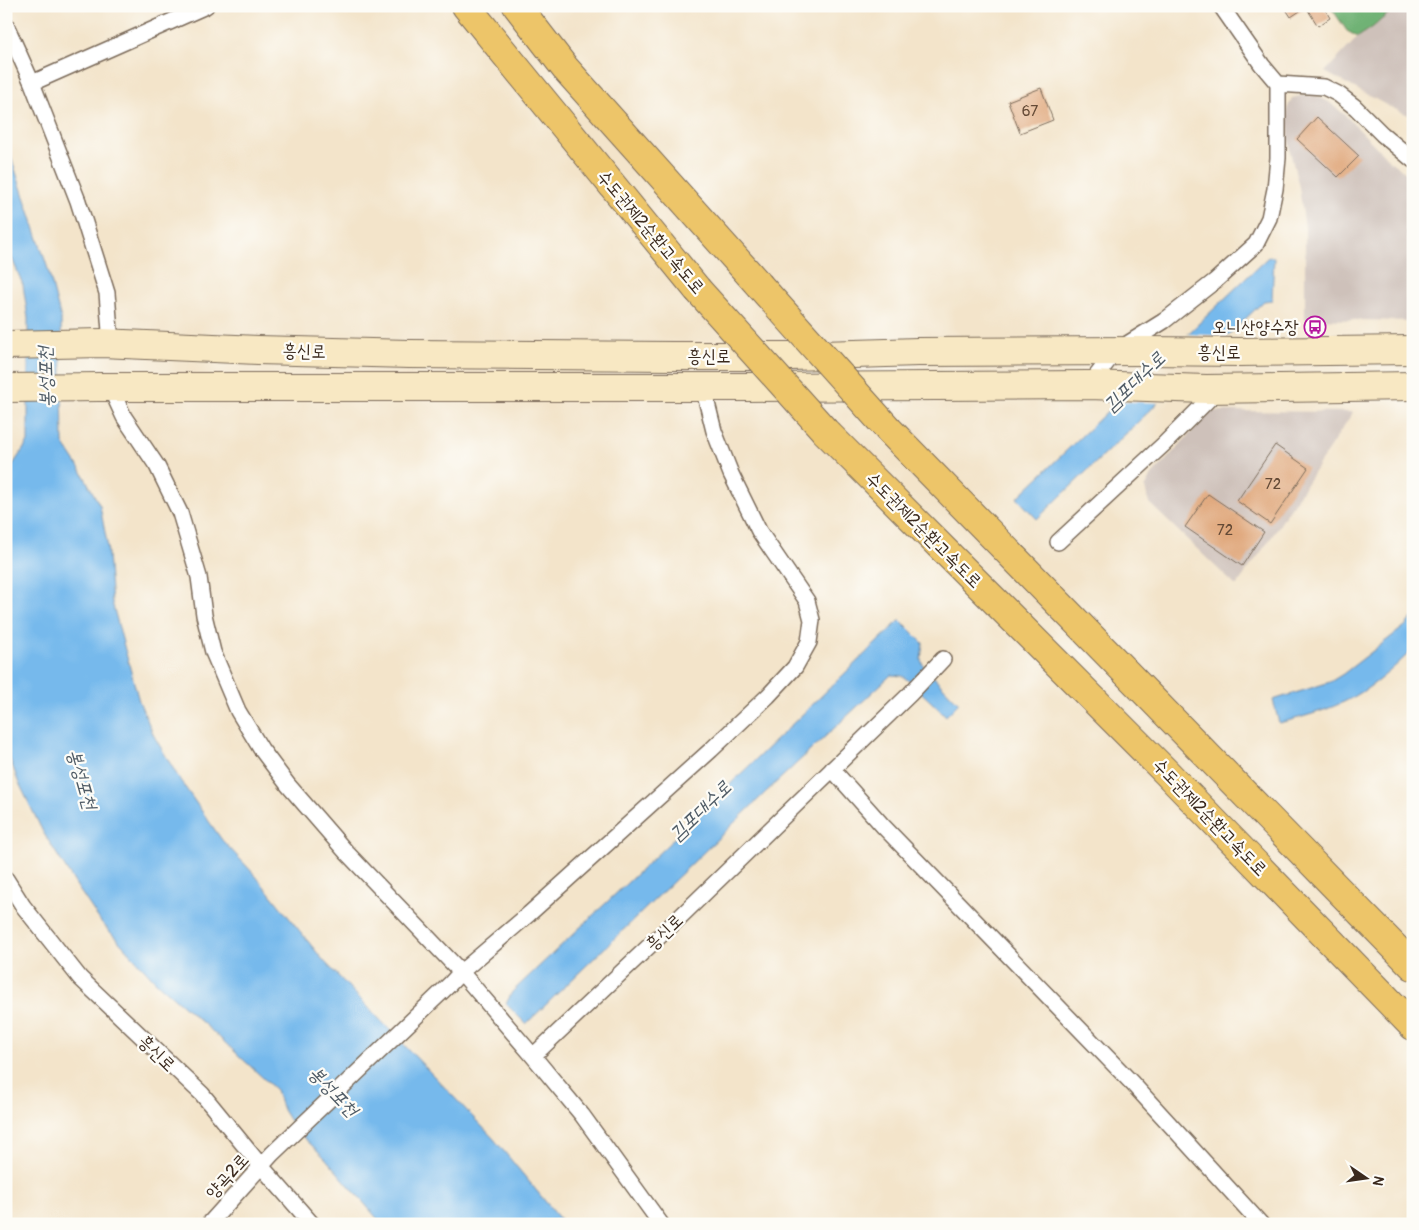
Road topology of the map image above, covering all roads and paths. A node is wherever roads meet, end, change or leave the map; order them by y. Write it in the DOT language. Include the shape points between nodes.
graph roads {
  1 [pos="206,6"];
  2 [pos="466,6"];
  3 [pos="517,6"];
  4 [pos="1221,6"];
  5 [pos="6,24"];
  6 [pos="32,83"];
  7 [pos="1278,84"];
  8 [pos="1413,160"];
  9 [pos="107,343"];
  10 [pos="9,345"];
  11 [pos="1413,350"];
  12 [pos="1116,351"];
  13 [pos="1089,385"];
  14 [pos="1413,386"];
  15 [pos="105,387"];
  16 [pos="702,387"];
  17 [pos="10,388"];
  18 [pos="1213,389"];
  19 [pos="1058,542"];
  20 [pos="943,660"];
  21 [pos="832,769"];
  22 [pos="6,879"];
  23 [pos="1413,966"];
  24 [pos="461,972"];
  25 [pos="1413,1026"];
  26 [pos="534,1056"];
  27 [pos="261,1166"];
  28 [pos="209,1224"];
  29 [pos="312,1224"];
  30 [pos="661,1224"];
  31 [pos="1261,1224"];
  1 -- 6 [label="lane"];
  2 -- 25 [label="highway, 수도권제2순환고속도로, bridge" via="697,289 825,431 1166,772"];
  3 -- 23 [label="highway, bridge" via="565,68 889,430"];
  4 -- 7 [label="lane"];
  5 -- 6 [label="lane"];
  6 -- 9 [label="lane" via="78,201 107,293"];
  7 -- 8 [label="lane" via="1324,87 1338,94"];
  7 -- 12 [label="lane" via="1276,188 1269,218 1256,244 1164,321"];
  9 -- 10 [label="main road, 흥신로"];
  9 -- 12 [label="main road, 흥신로" via="409,354 672,356"];
  11 -- 12 [label="main road, 흥신로"];
  12 -- 13 [label="lane"];
  13 -- 16 [label="main road, 흥신로"];
  13 -- 18 [label="main road, 흥신로"];
  14 -- 18 [label="main road, 흥신로"];
  15 -- 16 [label="main road, 흥신로"];
  15 -- 17 [label="main road, 흥신로"];
  15 -- 24 [label="lane" via="157,466 180,512 198,577 213,652 238,711 261,749 347,853"];
  16 -- 24 [label="lane, 양곡2로" via="714,431 731,474 759,531 807,601 812,620 809,642 795,666 768,696"];
  18 -- 19 [label="lane, 흥신로" via="1164,444"];
  20 -- 21 [label="lane, 흥신로"];
  21 -- 26 [label="lane, 흥신로"];
  21 -- 31 [label="lane" via="883,826 1132,1083"];
  22 -- 27 [label="lane, 흥신로" via="23,906 80,978 202,1094"];
  24 -- 26 [label="lane"];
  24 -- 27 [label="lane, 양곡2로"];
  26 -- 30 [label="lane" via="582,1115"];
  27 -- 28 [label="lane, 양곡2로"];
  27 -- 29 [label="lane, 흥신로"];
}
